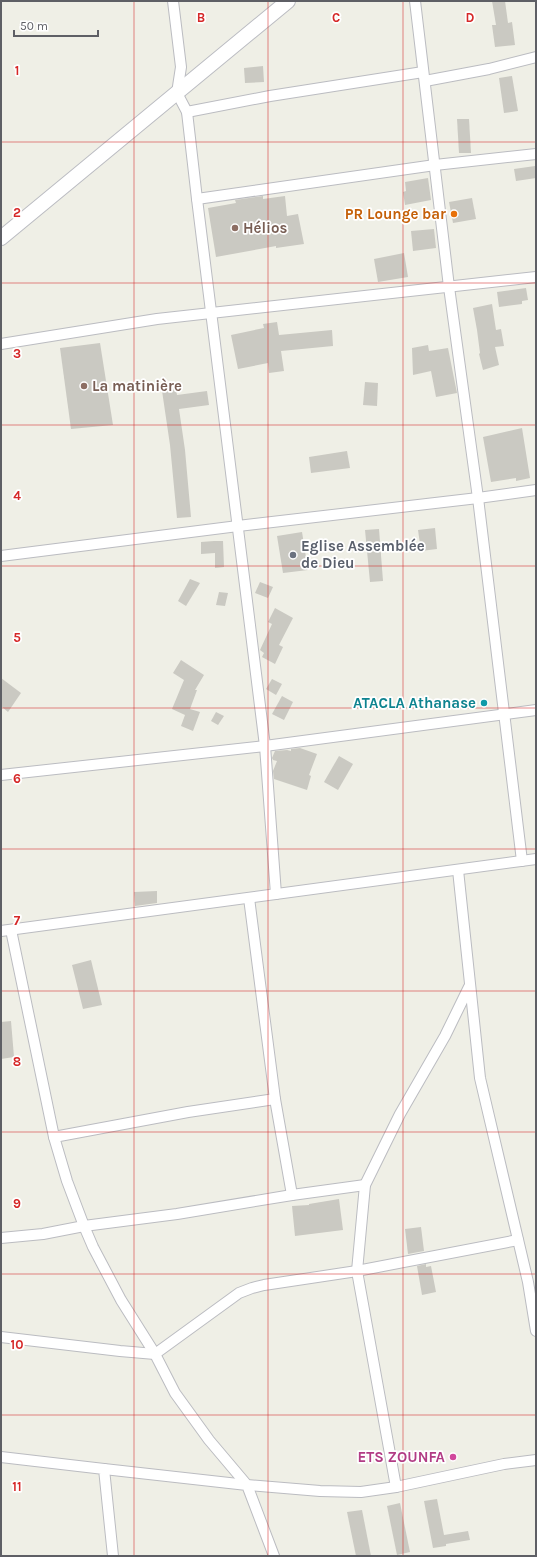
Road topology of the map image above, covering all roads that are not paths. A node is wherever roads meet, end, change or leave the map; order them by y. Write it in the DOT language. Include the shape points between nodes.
graph roads {
  1 [pos="173,1"];
  2 [pos="288,1"];
  3 [pos="415,1"];
  4 [pos="536,57"];
  5 [pos="424,76"];
  6 [pos="177,93"];
  7 [pos="187,112"];
  8 [pos="536,154"];
  9 [pos="435,165"];
  10 [pos="197,199"];
  11 [pos="1,238"];
  12 [pos="536,277"];
  13 [pos="449,287"];
  14 [pos="212,313"];
  15 [pos="1,344"];
  16 [pos="536,490"];
  17 [pos="478,498"];
  18 [pos="238,526"];
  19 [pos="1,556"];
  20 [pos="536,710"];
  21 [pos="503,715"];
  22 [pos="265,746"];
  23 [pos="1,775"];
  24 [pos="536,860"];
  25 [pos="522,861"];
  26 [pos="458,870"];
  27 [pos="276,894"];
  28 [pos="249,898"];
  29 [pos="6,930"];
  30 [pos="469,987"];
  31 [pos="275,1099"];
  32 [pos="54,1137"];
  33 [pos="365,1185"];
  34 [pos="292,1195"];
  35 [pos="84,1226"];
  36 [pos="1,1238"];
  37 [pos="518,1240"];
  38 [pos="357,1271"];
  39 [pos="536,1331"];
  40 [pos="1,1337"];
  41 [pos="155,1354"];
  42 [pos="1,1457"];
  43 [pos="536,1460"];
  44 [pos="104,1469"];
  45 [pos="247,1485"];
  46 [pos="396,1487"];
  47 [pos="113,1556"];
  48 [pos="274,1556"];
  1 -- 6 [label="street" via="181,67"];
  2 -- 6 [label="main road"];
  3 -- 5 [label="street"];
  4 -- 5 [label="street" via="489,69"];
  5 -- 7 [label="street" via="270,96"];
  5 -- 9 [label="street"];
  6 -- 7 [label="street"];
  6 -- 11 [label="main road"];
  7 -- 10 [label="street"];
  8 -- 9 [label="street"];
  9 -- 10 [label="street"];
  9 -- 13 [label="street"];
  10 -- 14 [label="street"];
  12 -- 13 [label="street"];
  13 -- 14 [label="street"];
  13 -- 17 [label="street"];
  14 -- 15 [label="street" via="157,319"];
  14 -- 18 [label="street"];
  16 -- 17 [label="street"];
  17 -- 18 [label="street"];
  17 -- 21 [label="street"];
  18 -- 19 [label="street"];
  18 -- 22 [label="street"];
  20 -- 21 [label="street"];
  21 -- 22 [label="street"];
  21 -- 25 [label="street"];
  22 -- 23 [label="street"];
  22 -- 27 [label="street"];
  24 -- 25 [label="street"];
  25 -- 26 [label="street"];
  26 -- 27 [label="street"];
  26 -- 30 [label="street"];
  27 -- 28 [label="street"];
  28 -- 29 [label="street"];
  28 -- 31 [label="street"];
  29 -- 32 [label="street"];
  30 -- 33 [label="street" via="445,1036 400,1114"];
  30 -- 37 [label="street" via="480,1078"];
  31 -- 32 [label="street"];
  31 -- 34 [label="street"];
  32 -- 35 [label="street"];
  33 -- 34 [label="street"];
  33 -- 38 [label="street"];
  34 -- 35 [label="street"];
  35 -- 36 [label="street" via="43,1234"];
  35 -- 41 [label="street" via="121,1300"];
  37 -- 38 [label="street"];
  37 -- 39 [label="street"];
  38 -- 41 [label="street" via="264,1284 239,1293"];
  38 -- 46 [label="street"];
  40 -- 41 [label="street"];
  41 -- 45 [label="street" via="175,1393 209,1440"];
  42 -- 44 [label="street"];
  43 -- 46 [label="street" via="504,1464"];
  44 -- 45 [label="street"];
  44 -- 47 [label="street"];
  45 -- 46 [label="street" via="361,1492"];
  45 -- 48 [label="street"];
}
